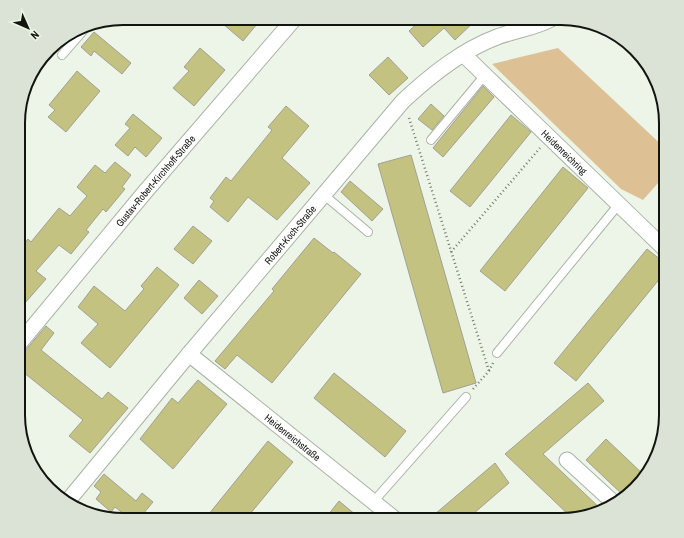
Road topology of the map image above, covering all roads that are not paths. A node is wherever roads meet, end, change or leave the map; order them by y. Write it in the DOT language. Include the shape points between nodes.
graph roads {
  1 [pos="289,25"];
  2 [pos="535,25"];
  3 [pos="80,35"];
  4 [pos="463,54"];
  5 [pos="62,55"];
  6 [pos="485,74"];
  7 [pos="431,140"];
  8 [pos="324,194"];
  9 [pos="619,204"];
  10 [pos="368,232"];
  11 [pos="659,243"];
  12 [pos="25,337"];
  13 [pos="497,353"];
  14 [pos="189,354"];
  15 [pos="466,397"];
  16 [pos="567,460"];
  17 [pos="70,497"];
  18 [pos="611,500"];
  19 [pos="374,501"];
  20 [pos="388,513"];
  1 -- 12 [label="street, Gustav-Robert-Kirchhoff-Straße"];
  2 -- 4 [label="street, Robert-Koch-Straße" via="498,36"];
  3 -- 5 [label="lane"];
  4 -- 6 [label="street, Heidenreichring"];
  4 -- 8 [label="street, Robert-Koch-Straße" via="426,79 404,101"];
  6 -- 7 [label="lane"];
  6 -- 9 [label="street, Heidenreichring"];
  8 -- 10 [label="lane"];
  8 -- 14 [label="street, Robert-Koch-Straße"];
  9 -- 11 [label="street, Heidenreichring"];
  9 -- 13 [label="lane"];
  14 -- 17 [label="street, Robert-Koch-Straße"];
  14 -- 19 [label="street, Heidenreichstraße"];
  15 -- 19 [label="lane"];
  16 -- 18 [label="street"];
  19 -- 20 [label="street, Heidenreichstraße"];
}
